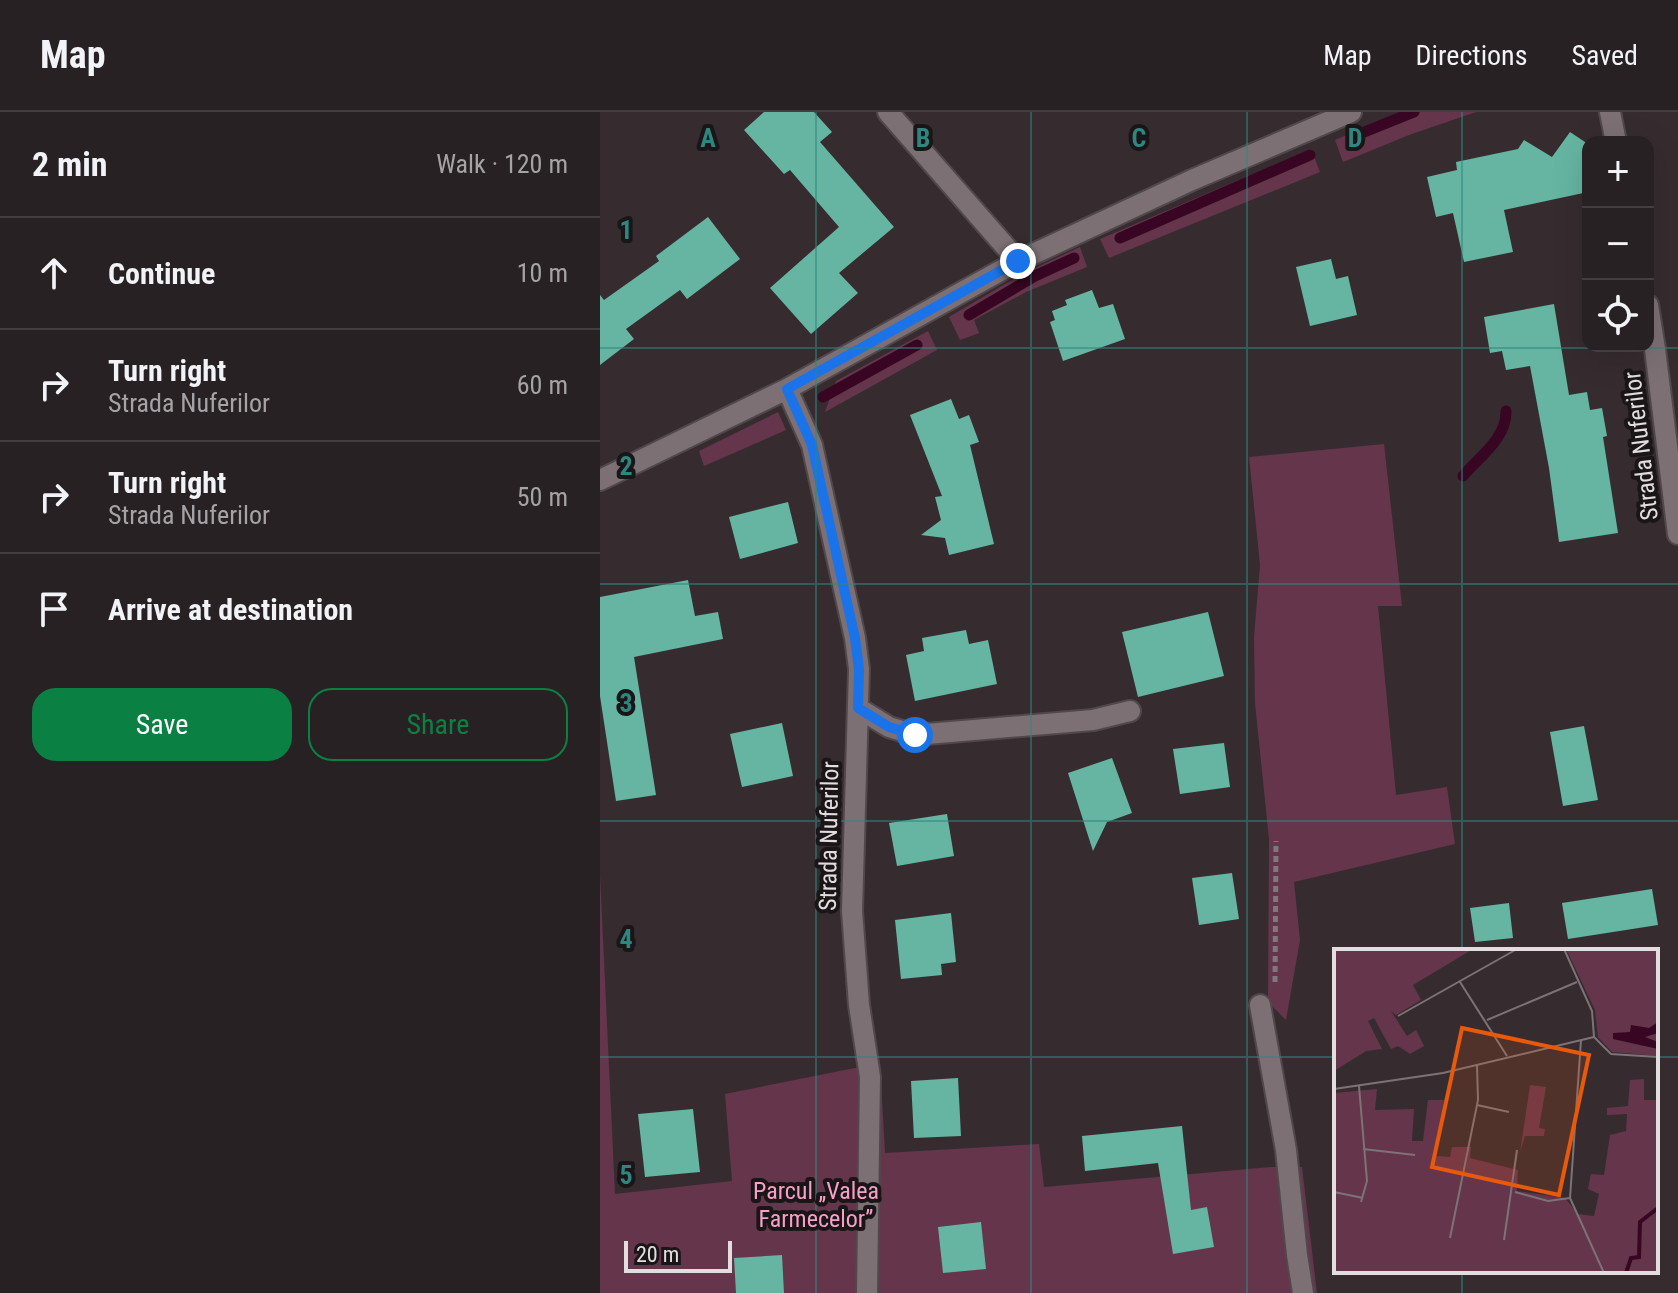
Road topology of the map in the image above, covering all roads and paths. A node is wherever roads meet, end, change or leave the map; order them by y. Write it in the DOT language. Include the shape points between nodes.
graph roads {
  1 [pos="888,112"];
  2 [pos="1351,112"];
  3 [pos="1610,112"];
  4 [pos="1615,136"];
  5 [pos="1018,261"];
  6 [pos="1654,343"];
  7 [pos="787,389"];
  8 [pos="600,480"];
  9 [pos="1678,534"];
  10 [pos="858,708"];
  11 [pos="1130,711"];
  12 [pos="1276,841"];
  13 [pos="1267,998"];
  14 [pos="867,1293"];
  15 [pos="1303,1293"];
  1 -- 5 [label="street"];
  2 -- 5 [label="street"];
  3 -- 4 [label="street"];
  5 -- 7 [label="street"];
  6 -- 9 [label="street, Strada Nuferilor"];
  7 -- 8 [label="street"];
  7 -- 10 [label="street, Strada Nuferilor" via="812,445 845,593 859,669"];
  10 -- 11 [label="street" via="915,735 1093,720"];
  10 -- 14 [label="street, Strada Nuferilor" via="852,911 870,1077"];
  12 -- 13 [label="path"];
  13 -- 15 [label="street"];
}
